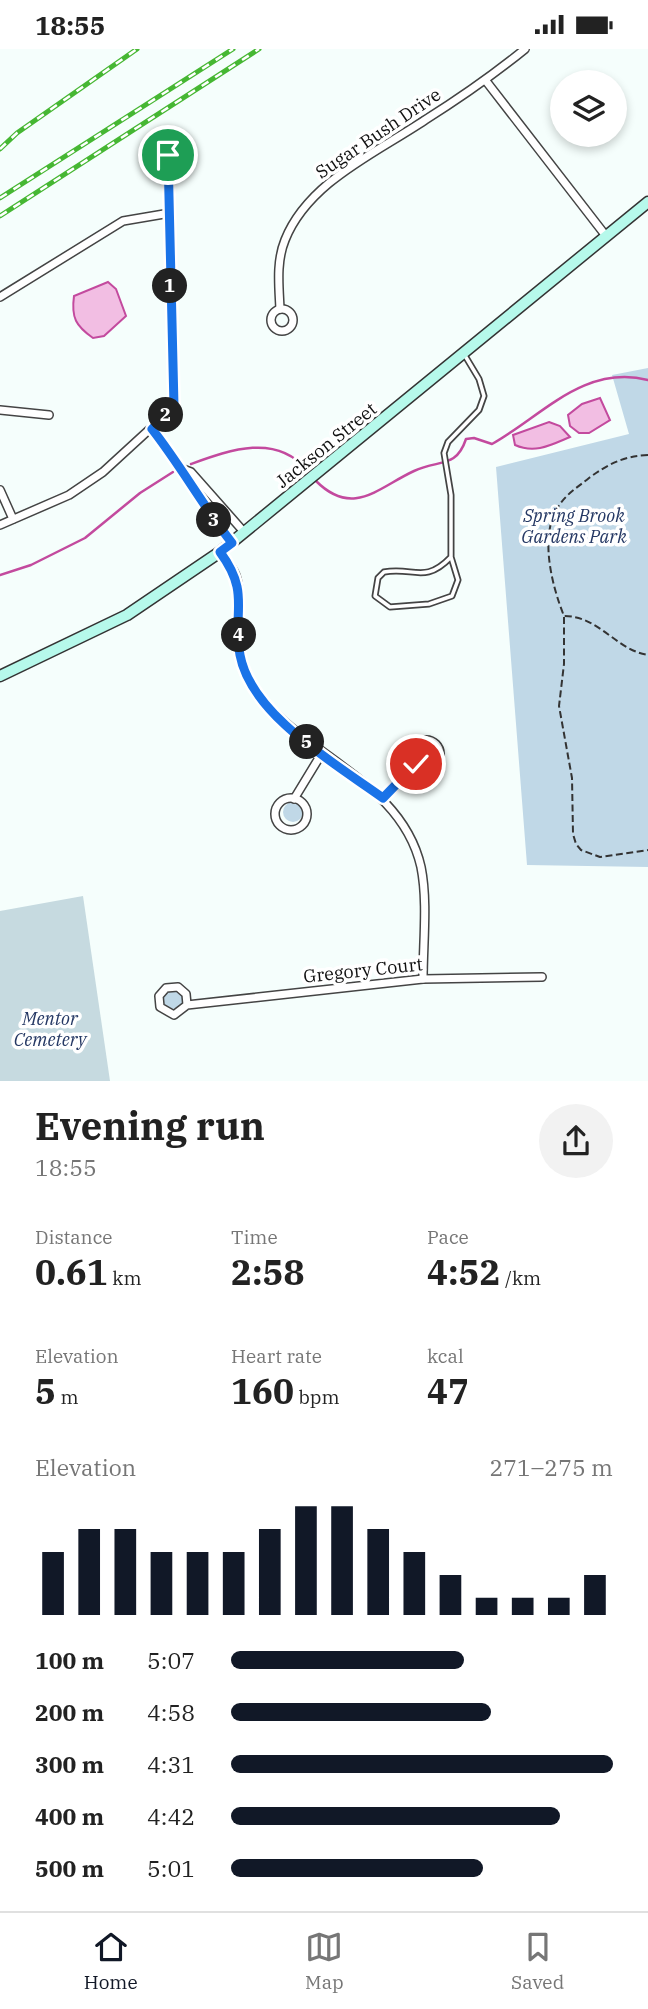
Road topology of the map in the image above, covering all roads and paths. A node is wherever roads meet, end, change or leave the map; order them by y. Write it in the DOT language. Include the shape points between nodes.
graph roads {
  1 [pos="525,49"];
  2 [pos="486,81"];
  3 [pos="168,155"];
  4 [pos="648,202"];
  5 [pos="170,213"];
  6 [pos="606,236"];
  7 [pos="0,297"];
  8 [pos="280,309"];
  9 [pos="463,352"];
  10 [pos="0,410"];
  11 [pos="49,415"];
  12 [pos="152,429"];
  13 [pos="648,455"];
  14 [pos="183,469"];
  15 [pos="0,490"];
  16 [pos="13,519"];
  17 [pos="0,525"];
  18 [pos="244,532"];
  19 [pos="232,543"];
  20 [pos="220,552"];
  21 [pos="451,557"];
  22 [pos="564,616"];
  23 [pos="648,655"];
  24 [pos="0,676"];
  25 [pos="321,753"];
  26 [pos="416,764"];
  27 [pos="383,798"];
  28 [pos="294,799"];
  29 [pos="648,850"];
  30 [pos="542,977"];
  31 [pos="423,979"];
  32 [pos="187,1005"];
  1 -- 2 [label="street, Sugar Bush Drive"];
  2 -- 6 [label="street"];
  2 -- 8 [label="street, Sugar Bush Drive" via="335,179 308,204 281,251"];
  3 -- 5 [label="lane"];
  4 -- 6 [label="street, Jackson Street"];
  5 -- 7 [label="street" via="122,221"];
  5 -- 12 [label="street" via="174,406"];
  6 -- 9 [label="street, Jackson Street"];
  9 -- 18 [label="street, Jackson Street"];
  9 -- 21 [label="lane" via="480,379 484,396 480,410 448,442 444,453 452,495"];
  10 -- 11 [label="street"];
  12 -- 14 [label="street"];
  12 -- 16 [label="street" via="69,495"];
  13 -- 22 [label="path" via="608,464 568,494 557,509 549,554"];
  14 -- 18 [label="street" via="191,472"];
  14 -- 19 [label="street" via="202,505"];
  15 -- 16 [label="street"];
  16 -- 17 [label="street"];
  18 -- 19 [label="street, Jackson Street"];
  19 -- 20 [label="street, Jackson Street"];
  20 -- 24 [label="street, Jackson Street" via="127,615"];
  20 -- 25 [label="street" via="237,578 239,648 249,681 276,715"];
  21 -- 21 [label="lane" via="434,572 384,572 378,578 375,596 390,607 444,601 452,596 458,580"];
  22 -- 23 [label="path" via="597,625 630,649"];
  22 -- 29 [label="path" via="559,706 572,778 576,844 600,857"];
  25 -- 27 [label="street"];
  25 -- 28 [label="street"];
  26 -- 26 [label="street" via="426,768 436,764 440,754 436,744 426,740 416,744 412,754"];
  26 -- 27 [label="street"];
  27 -- 31 [label="street" via="410,834 420,866"];
  28 -- 28 [label="street" via="283,801 275,811 278,823 288,830 299,828 306,818 304,806"];
  30 -- 31 [label="street, Gregory Court"];
  31 -- 32 [label="street, Gregory Court"];
  32 -- 32 [label="street, Gregory Court" via="186,994 178,987 166,988 159,996 160,1007 169,1015 180,1014"];
}
